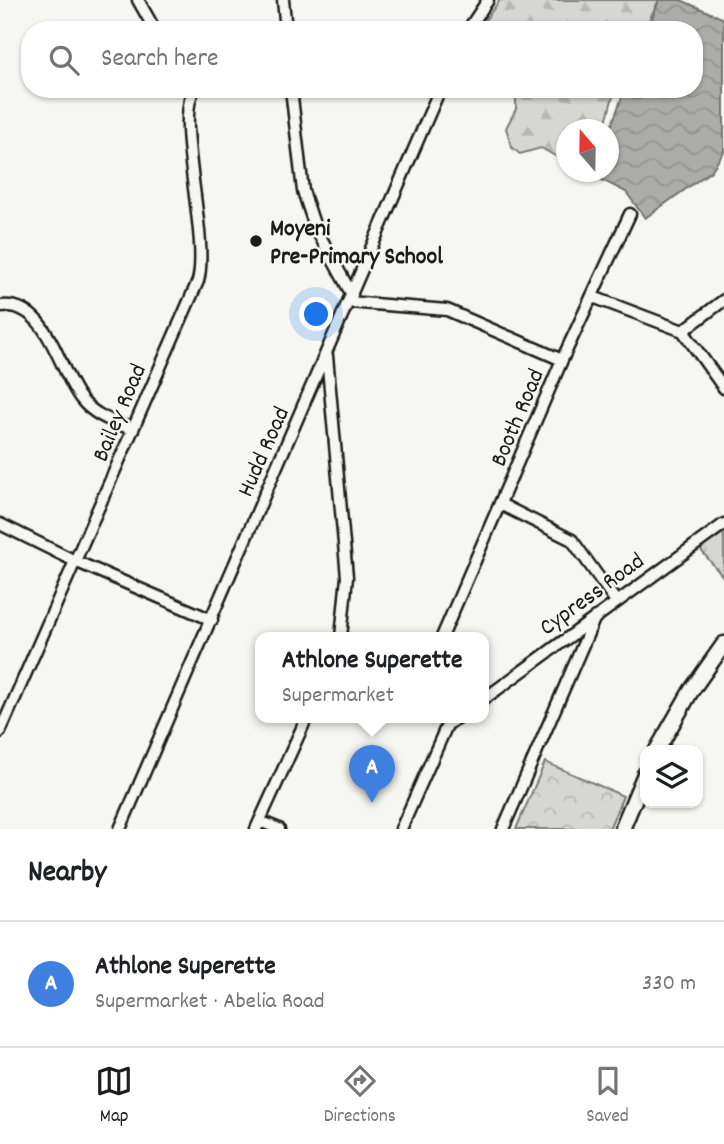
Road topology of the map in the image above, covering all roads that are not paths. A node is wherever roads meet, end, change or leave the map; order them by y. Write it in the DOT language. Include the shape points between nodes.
graph roads {
  1 [pos="138,0"];
  2 [pos="283,0"];
  3 [pos="488,0"];
  4 [pos="150,21"];
  5 [pos="285,21"];
  6 [pos="474,21"];
  7 [pos="192,98"];
  8 [pos="292,98"];
  9 [pos="436,98"];
  10 [pos="631,214"];
  11 [pos="350,298"];
  12 [pos="593,298"];
  13 [pos="724,300"];
  14 [pos="0,306"];
  15 [pos="683,331"];
  16 [pos="327,355"];
  17 [pos="562,360"];
  18 [pos="724,388"];
  19 [pos="133,430"];
  20 [pos="502,505"];
  21 [pos="0,524"];
  22 [pos="724,524"];
  23 [pos="75,561"];
  24 [pos="615,600"];
  25 [pos="596,614"];
  26 [pos="212,620"];
  27 [pos="342,632"];
  28 [pos="444,632"];
  29 [pos="724,645"];
  30 [pos="489,695"];
  31 [pos="304,723"];
  32 [pos="444,723"];
  33 [pos="0,732"];
  34 [pos="660,745"];
  35 [pos="640,786"];
  36 [pos="258,825"];
  37 [pos="120,829"];
  38 [pos="279,829"];
  39 [pos="401,829"];
  40 [pos="503,829"];
  41 [pos="622,829"];
  1 -- 4 [label="street"];
  2 -- 5 [label="street"];
  3 -- 6 [label="street"];
  7 -- 19 [label="street, Bailey Road" via="188,116 201,270"];
  8 -- 11 [label="street" via="303,191"];
  9 -- 11 [label="street, Hudd Road"];
  10 -- 12 [label="street, Booth Road"];
  11 -- 16 [label="street, Hudd Road"];
  11 -- 17 [label="street" via="447,310"];
  12 -- 15 [label="street"];
  12 -- 17 [label="street, Booth Road"];
  13 -- 15 [label="street"];
  14 -- 19 [label="street" via="15,306 34,316 82,401"];
  15 -- 18 [label="street"];
  16 -- 26 [label="street, Hudd Road"];
  16 -- 27 [label="street" via="347,577"];
  17 -- 20 [label="street, Booth Road"];
  19 -- 23 [label="street, Bailey Road"];
  20 -- 24 [label="street" via="572,540"];
  20 -- 28 [label="street, Booth Road"];
  21 -- 23 [label="street"];
  22 -- 24 [label="street, Cypress Road"];
  23 -- 26 [label="street"];
  23 -- 33 [label="street, Bailey Road"];
  24 -- 25 [label="street, Cypress Road"];
  25 -- 30 [label="street, Cypress Road"];
  25 -- 40 [label="street"];
  26 -- 37 [label="street, Hudd Road"];
  29 -- 34 [label="main road"];
  31 -- 36 [label="street"];
  32 -- 39 [label="street"];
  35 -- 41 [label="main road"];
  36 -- 38 [label="street"];
}
